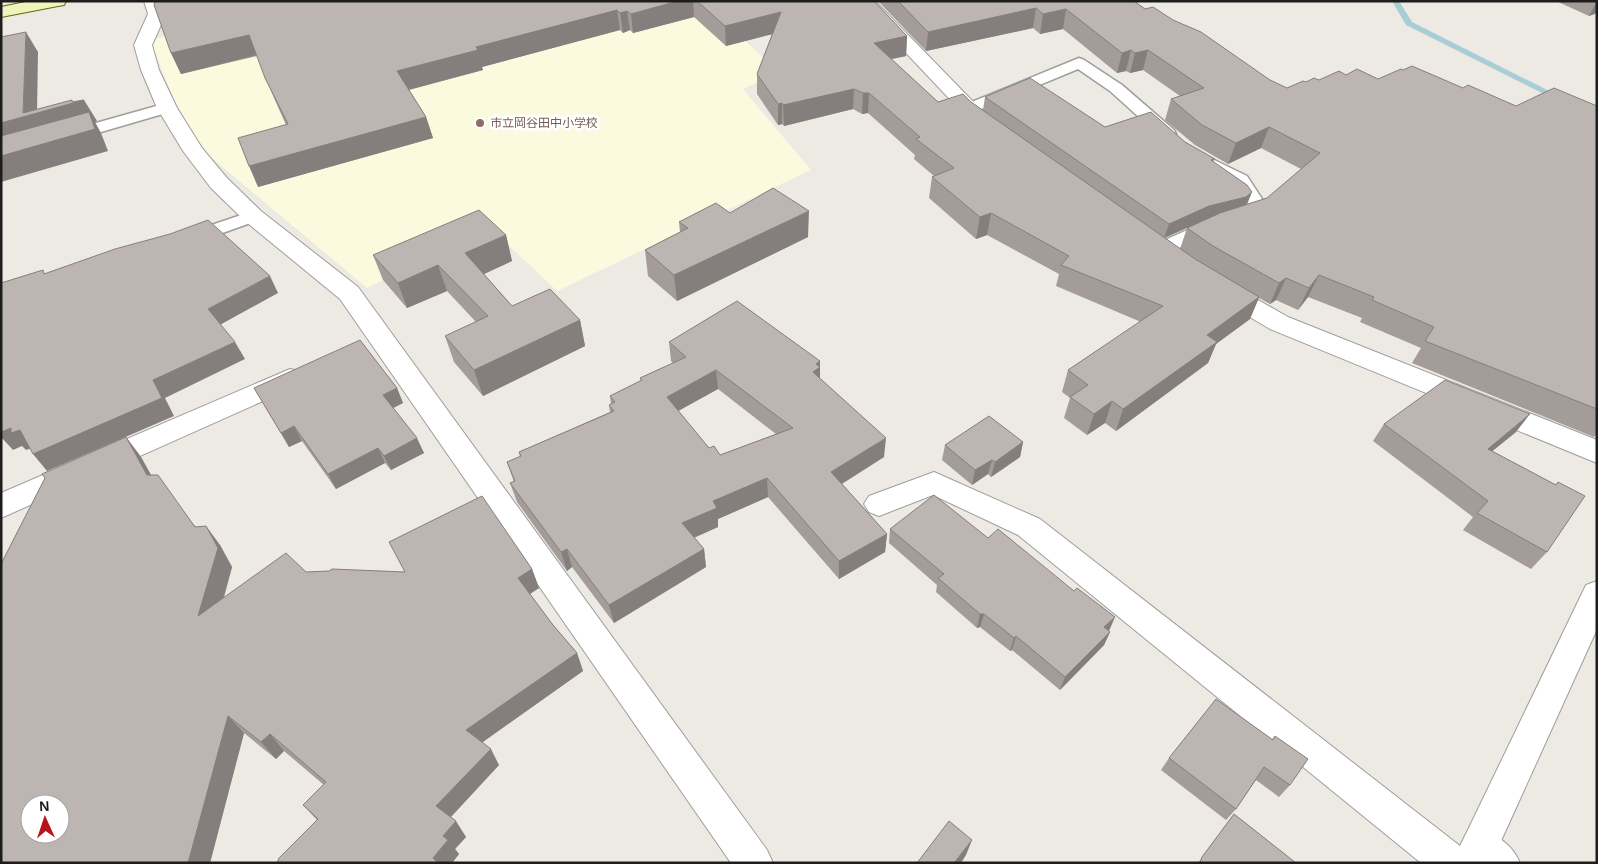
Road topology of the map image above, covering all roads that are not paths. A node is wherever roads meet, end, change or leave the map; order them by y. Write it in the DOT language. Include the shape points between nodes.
graph roads {
  1 [pos="58,1"];
  2 [pos="152,1"];
  3 [pos="865,1"];
  4 [pos="1,12"];
  5 [pos="167,108"];
  6 [pos="968,109"];
  7 [pos="1000,134"];
  8 [pos="57,139"];
  9 [pos="253,216"];
  10 [pos="1153,243"];
  11 [pos="172,245"];
  12 [pos="1182,264"];
  13 [pos="1204,279"];
  14 [pos="381,338"];
  15 [pos="354,350"];
  16 [pos="309,370"];
  17 [pos="1597,452"];
  18 [pos="879,504"];
  19 [pos="1,506"];
  20 [pos="1597,594"];
  21 [pos="1475,859"];
  22 [pos="754,863"];
  1 -- 4 [label="main road"];
  2 -- 5 [label="street" via="157,14 143,45"];
  3 -- 6 [label="street"];
  5 -- 8 [label="lane"];
  5 -- 9 [label="street" via="193,151 219,183"];
  6 -- 7 [label="street"];
  6 -- 10 [label="lane" via="1079,63 1116,88 1184,148 1241,180 1259,208 1247,217"];
  9 -- 11 [label="lane"];
  9 -- 14 [label="street" via="348,293"];
  10 -- 12 [label="street"];
  13 -- 17 [label="street" via="1279,323"];
  14 -- 15 [label="street"];
  14 -- 22 [label="street"];
  16 -- 19 [label="street"];
  18 -- 21 [label="street" via="934,483 1029,527"];
  20 -- 21 [label="street"];
}
